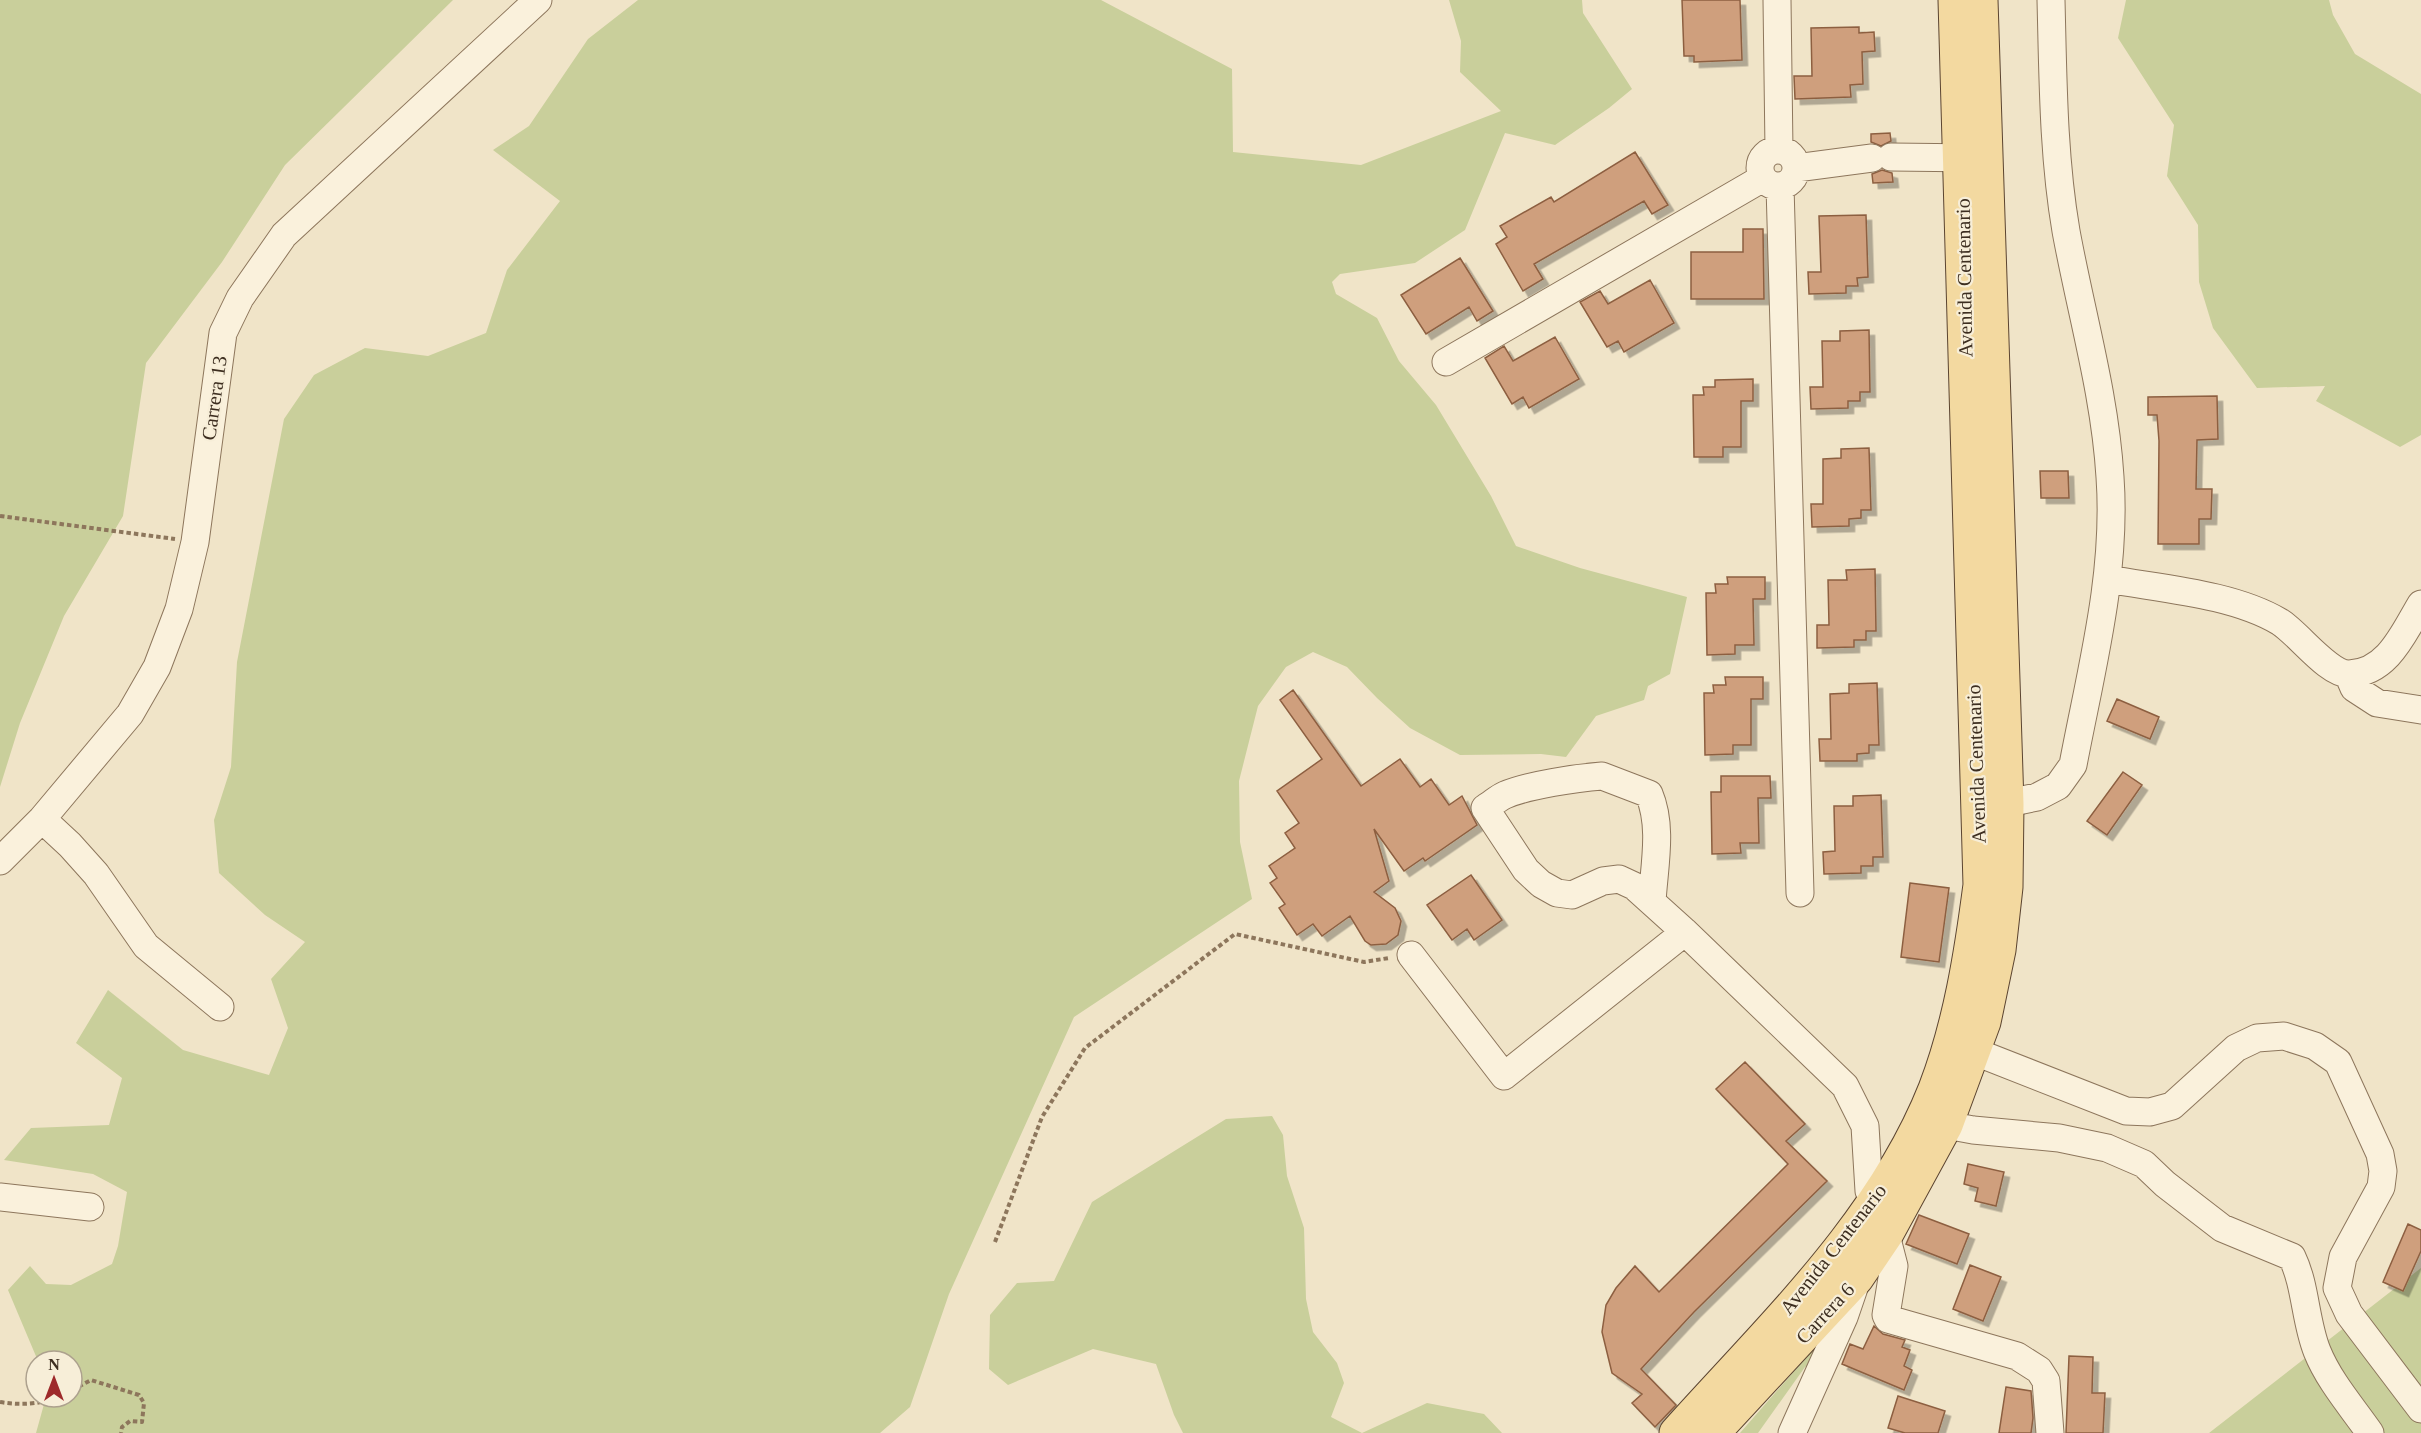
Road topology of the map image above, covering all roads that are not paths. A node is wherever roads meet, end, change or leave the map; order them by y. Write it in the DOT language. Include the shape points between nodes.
graph roads {
  1 [pos="538,0"];
  2 [pos="1777,0"];
  3 [pos="1955,0"];
  4 [pos="1981,0"];
  5 [pos="2051,0"];
  6 [pos="1973,158"];
  7 [pos="1780,170"];
  8 [pos="1446,362"];
  9 [pos="2108,579"];
  10 [pos="2421,604"];
  11 [pos="2348,674"];
  12 [pos="2421,710"];
  13 [pos="1992,806"];
  14 [pos="42,819"];
  15 [pos="0,861"];
  16 [pos="1800,893"];
  17 [pos="1652,902"];
  18 [pos="1685,932"];
  19 [pos="1411,955"];
  20 [pos="220,1007"];
  21 [pos="1973,1051"];
  22 [pos="1946,1125"];
  23 [pos="0,1197"];
  24 [pos="1873,1205"];
  25 [pos="90,1207"];
  26 [pos="1886,1235"];
  27 [pos="1857,1278"];
  28 [pos="2421,1409"];
  29 [pos="1676,1433"];
  30 [pos="1713,1433"];
  31 [pos="1792,1433"];
  32 [pos="2050,1433"];
  33 [pos="2370,1433"];
  1 -- 14 [label="street, Carrera 13" via="284,236 240,298 223,333 195,542 179,609 157,666 130,714"];
  2 -- 7 [label="street"];
  3 -- 6 [label="main road, Avenida Centenario"];
  4 -- 6 [label="main road"];
  5 -- 9 [label="street" via="2054,124 2066,229 2110,477"];
  6 -- 7 [label="street" via="1881,158"];
  6 -- 13 [label="main road, Avenida Centenario"];
  7 -- 8 [label="street"];
  7 -- 16 [label="street"];
  9 -- 11 [label="street" via="2243,604 2282,623 2334,669"];
  9 -- 13 [label="street" via="2073,765 2058,786 2037,797"];
  10 -- 11 [label="street" via="2391,654 2372,668"];
  11 -- 12 [label="street" via="2354,688 2377,703"];
  13 -- 21 [label="main road, Carrera 6" via="2006,887 1999,950 1984,1022"];
  13 -- 24 [label="main road, Avenida Centenario" via="1959,1014 1935,1089"];
  14 -- 15 [label="street, Carrera 13"];
  14 -- 20 [label="street" via="96,874 146,946"];
  17 -- 17 [label="street" via="1619,879 1603,880 1572,895 1557,893 1541,884 1526,870 1485,808 1506,795 1602,776 1648,794 1657,821"];
  17 -- 18 [label="street"];
  18 -- 19 [label="street" via="1504,1076"];
  18 -- 24 [label="street" via="1845,1086 1865,1126"];
  21 -- 22 [label="main road, Carrera 6"];
  21 -- 28 [label="street" via="2126,1111 2150,1112 2172,1106 2236,1048 2257,1038 2284,1036 2315,1046 2338,1062 2380,1154 2383,1172 2381,1186 2343,1257 2337,1288 2349,1314"];
  22 -- 26 [label="main road, Carrera 6"];
  22 -- 33 [label="street" via="2059,1138 2107,1148 2144,1164 2222,1228 2292,1257 2325,1369"];
  23 -- 25 [label="street"];
  24 -- 26 [label="street"];
  24 -- 29 [label="main road, Avenida Centenario" via="1814,1278"];
  26 -- 27 [label="main road, Carrera 6"];
  26 -- 32 [label="street" via="1894,1270 1885,1310 1888,1319 2017,1356 2039,1370 2046,1381"];
  27 -- 30 [label="main road, Carrera 6"];
  27 -- 31 [label="street" via="1844,1317"];
}
